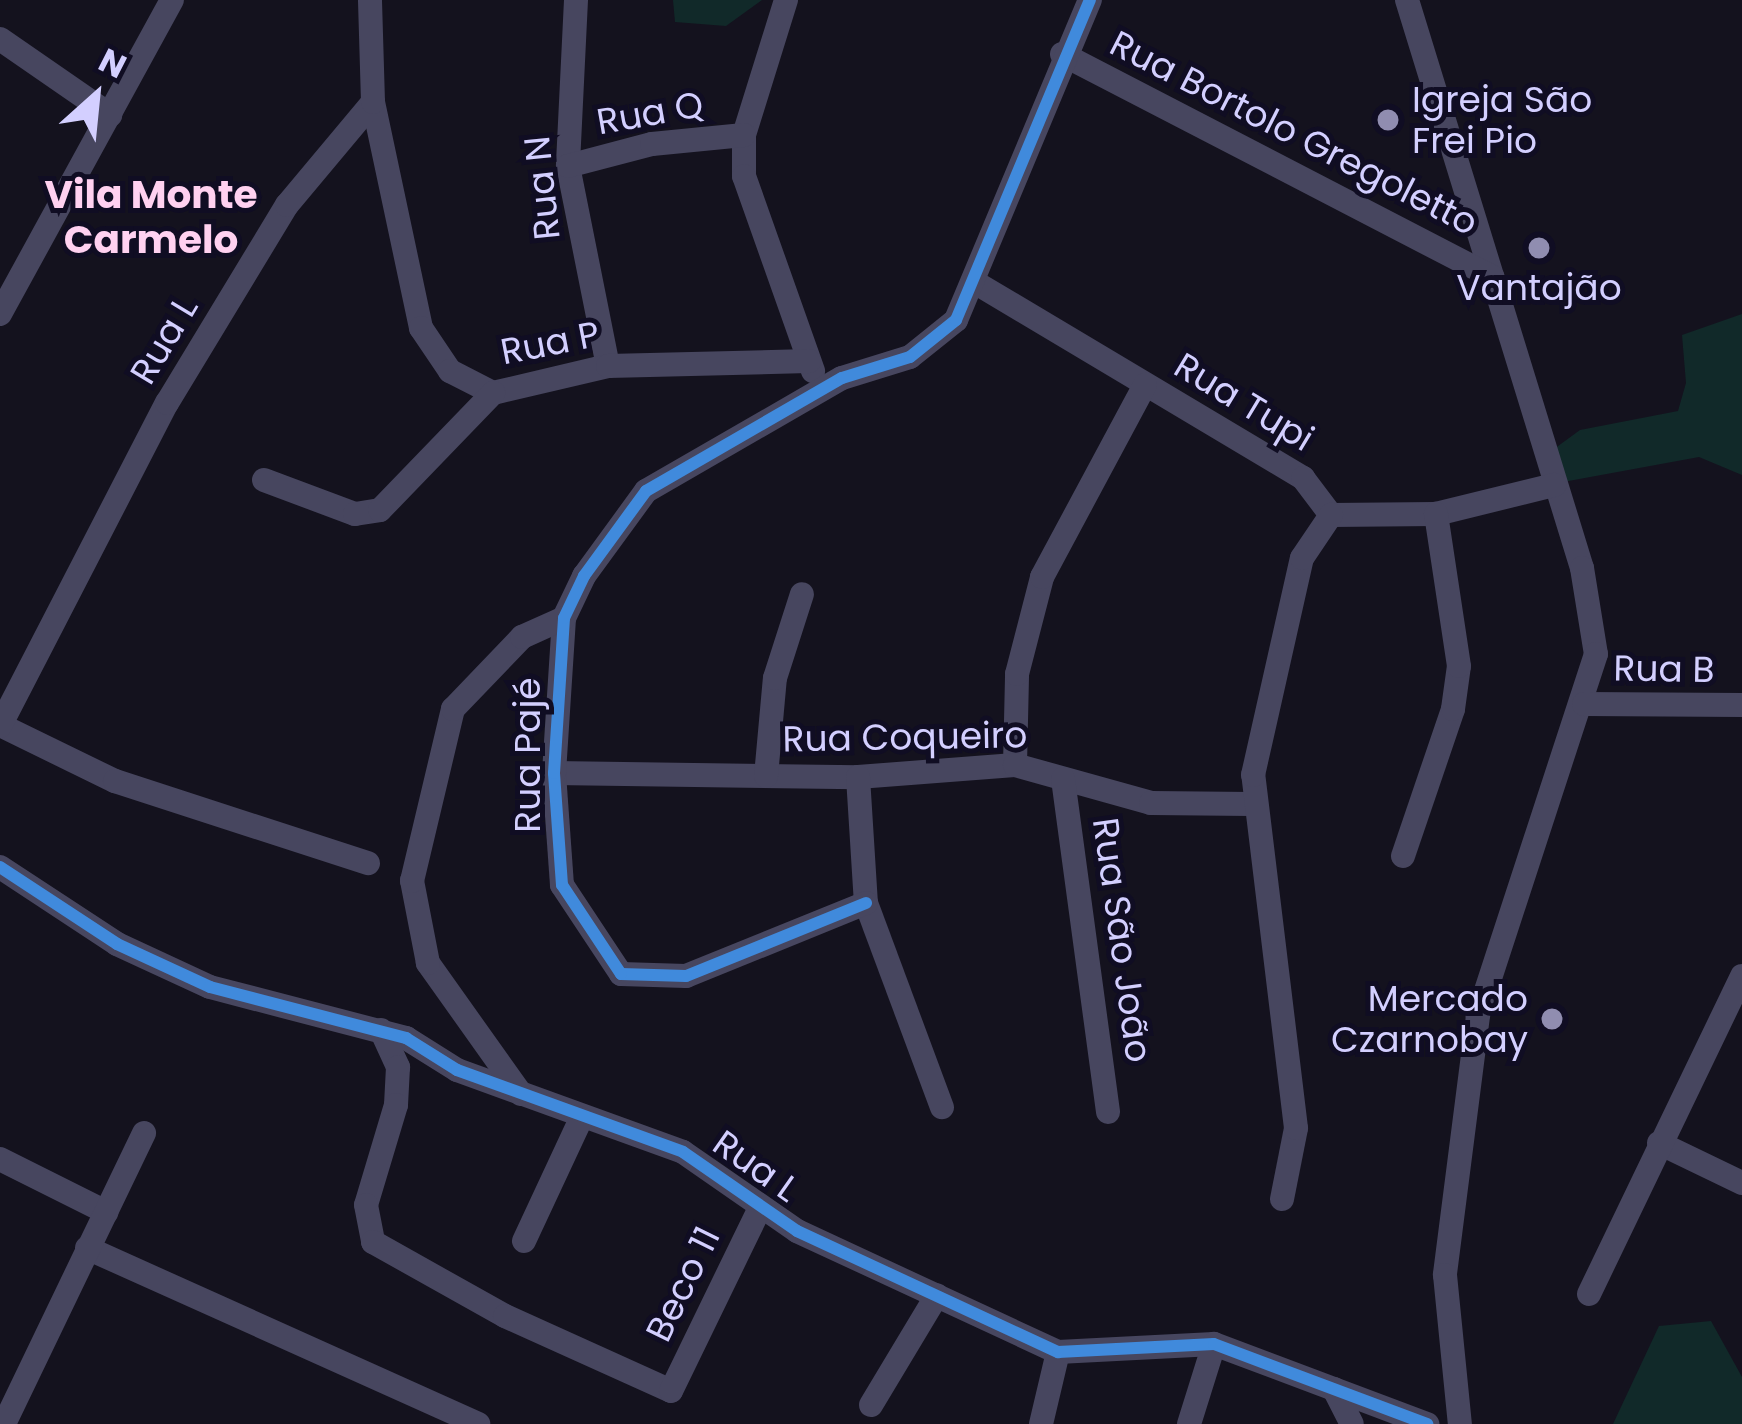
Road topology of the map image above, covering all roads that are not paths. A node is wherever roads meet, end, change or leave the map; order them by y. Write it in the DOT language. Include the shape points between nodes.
graph roads {
  1 [pos="172,0"];
  2 [pos="370,0"];
  3 [pos="576,0"];
  4 [pos="785,0"];
  5 [pos="1090,0"];
  6 [pos="1407,0"];
  7 [pos="0,39"];
  8 [pos="1062,54"];
  9 [pos="373,102"];
  10 [pos="110,115"];
  11 [pos="744,135"];
  12 [pos="568,166"];
  13 [pos="1493,277"];
  14 [pos="976,283"];
  15 [pos="0,314"];
  16 [pos="808,361"];
  17 [pos="608,366"];
  18 [pos="1145,385"];
  19 [pos="820,390"];
  20 [pos="494,393"];
  21 [pos="264,480"];
  22 [pos="1554,485"];
  23 [pos="1436,514"];
  24 [pos="1331,515"];
  25 [pos="802,594"];
  26 [pos="564,618"];
  27 [pos="1585,704"];
  28 [pos="1742,706"];
  29 [pos="0,725"];
  30 [pos="1016,765"];
  31 [pos="554,772"];
  32 [pos="766,776"];
  33 [pos="858,777"];
  34 [pos="1063,779"];
  35 [pos="1251,805"];
  36 [pos="1403,856"];
  37 [pos="368,863"];
  38 [pos="0,867"];
  39 [pos="866,903"];
  40 [pos="1742,976"];
  41 [pos="381,1030"];
  42 [pos="522,1096"];
  43 [pos="942,1107"];
  44 [pos="1108,1112"];
  45 [pos="581,1119"];
  46 [pos="144,1133"];
  47 [pos="1659,1143"];
  48 [pos="0,1159"];
  49 [pos="1742,1183"];
  50 [pos="1282,1199"];
  51 [pos="760,1208"];
  52 [pos="106,1213"];
  53 [pos="524,1241"];
  54 [pos="87,1248"];
  55 [pos="1589,1294"];
  56 [pos="937,1295"];
  57 [pos="1214,1344"];
  58 [pos="1058,1352"];
  59 [pos="1334,1389"];
  60 [pos="871,1405"];
  61 [pos="4,1424"];
  62 [pos="478,1424"];
  63 [pos="1041,1424"];
  64 [pos="1189,1424"];
  65 [pos="1352,1424"];
  66 [pos="1427,1424"];
  67 [pos="1460,1424"];
  1 -- 10 [label="street"];
  2 -- 9 [label="street"];
  3 -- 12 [label="street, Rua N"];
  4 -- 11 [label="street"];
  5 -- 8 [label="street"];
  6 -- 13 [label="street"];
  7 -- 10 [label="street"];
  8 -- 13 [label="street, Rua Bortolo Gregoletto"];
  8 -- 14 [label="street"];
  9 -- 20 [label="street, Rua P" via="421,328 450,371"];
  9 -- 29 [label="street, Rua L" via="287,205 167,403"];
  10 -- 15 [label="street"];
  11 -- 12 [label="street, Rua Q" via="652,143"];
  11 -- 16 [label="street" via="744,176"];
  12 -- 17 [label="street, Rua N"];
  13 -- 22 [label="street"];
  14 -- 18 [label="street, Rua Tupi"];
  14 -- 19 [label="street" via="934,342"];
  16 -- 17 [label="street, Rua P"];
  16 -- 19 [label="street"];
  17 -- 20 [label="street, Rua P"];
  18 -- 24 [label="street, Rua Tupi" via="1304,478"];
  18 -- 30 [label="street" via="1042,577 1017,674"];
  19 -- 26 [label="street" via="646,491"];
  20 -- 21 [label="street" via="380,510 355,514"];
  22 -- 23 [label="street"];
  22 -- 27 [label="street" via="1590,601 1596,654"];
  23 -- 24 [label="street"];
  23 -- 36 [label="street" via="1459,666 1453,709"];
  24 -- 35 [label="street" via="1302,558"];
  25 -- 32 [label="street" via="776,677"];
  26 -- 31 [label="street, Rua Pajé"];
  26 -- 42 [label="street" via="522,637 453,710 412,881 428,963"];
  27 -- 28 [label="street, Rua B"];
  27 -- 67 [label="street" via="1511,897 1478,1016 1445,1275"];
  29 -- 37 [label="street" via="116,781"];
  30 -- 33 [label="street, Rua Coqueiro"];
  30 -- 34 [label="street, Rua Coqueiro"];
  31 -- 32 [label="street, Rua Coqueiro"];
  31 -- 39 [label="street, Rua Pajé" via="562,885 621,974 686,976"];
  32 -- 33 [label="street, Rua Coqueiro"];
  33 -- 39 [label="street"];
  34 -- 35 [label="street, Rua Coqueiro" via="1151,803"];
  34 -- 44 [label="street, Rua São João"];
  35 -- 50 [label="street" via="1296,1128"];
  38 -- 41 [label="street, Rua L" via="117,944 210,987"];
  39 -- 43 [label="street"];
  40 -- 47 [label="street"];
  41 -- 42 [label="street, Rua L"];
  41 -- 51 [label="street, Beco 11" via="398,1067 396,1105 366,1204 374,1242 505,1316 671,1390"];
  42 -- 45 [label="street, Rua L"];
  45 -- 51 [label="street, Rua L" via="683,1152"];
  45 -- 53 [label="street"];
  46 -- 52 [label="street"];
  47 -- 49 [label="street"];
  47 -- 55 [label="street"];
  48 -- 52 [label="street"];
  51 -- 56 [label="street, Rua L"];
  52 -- 54 [label="street"];
  54 -- 61 [label="street"];
  54 -- 62 [label="street"];
  56 -- 58 [label="street, Rua L"];
  56 -- 60 [label="street"];
  57 -- 58 [label="street, Rua L"];
  57 -- 59 [label="street, Rua L"];
  57 -- 64 [label="street"];
  58 -- 63 [label="street"];
  59 -- 65 [label="street"];
  59 -- 66 [label="street, Rua L"];
}
